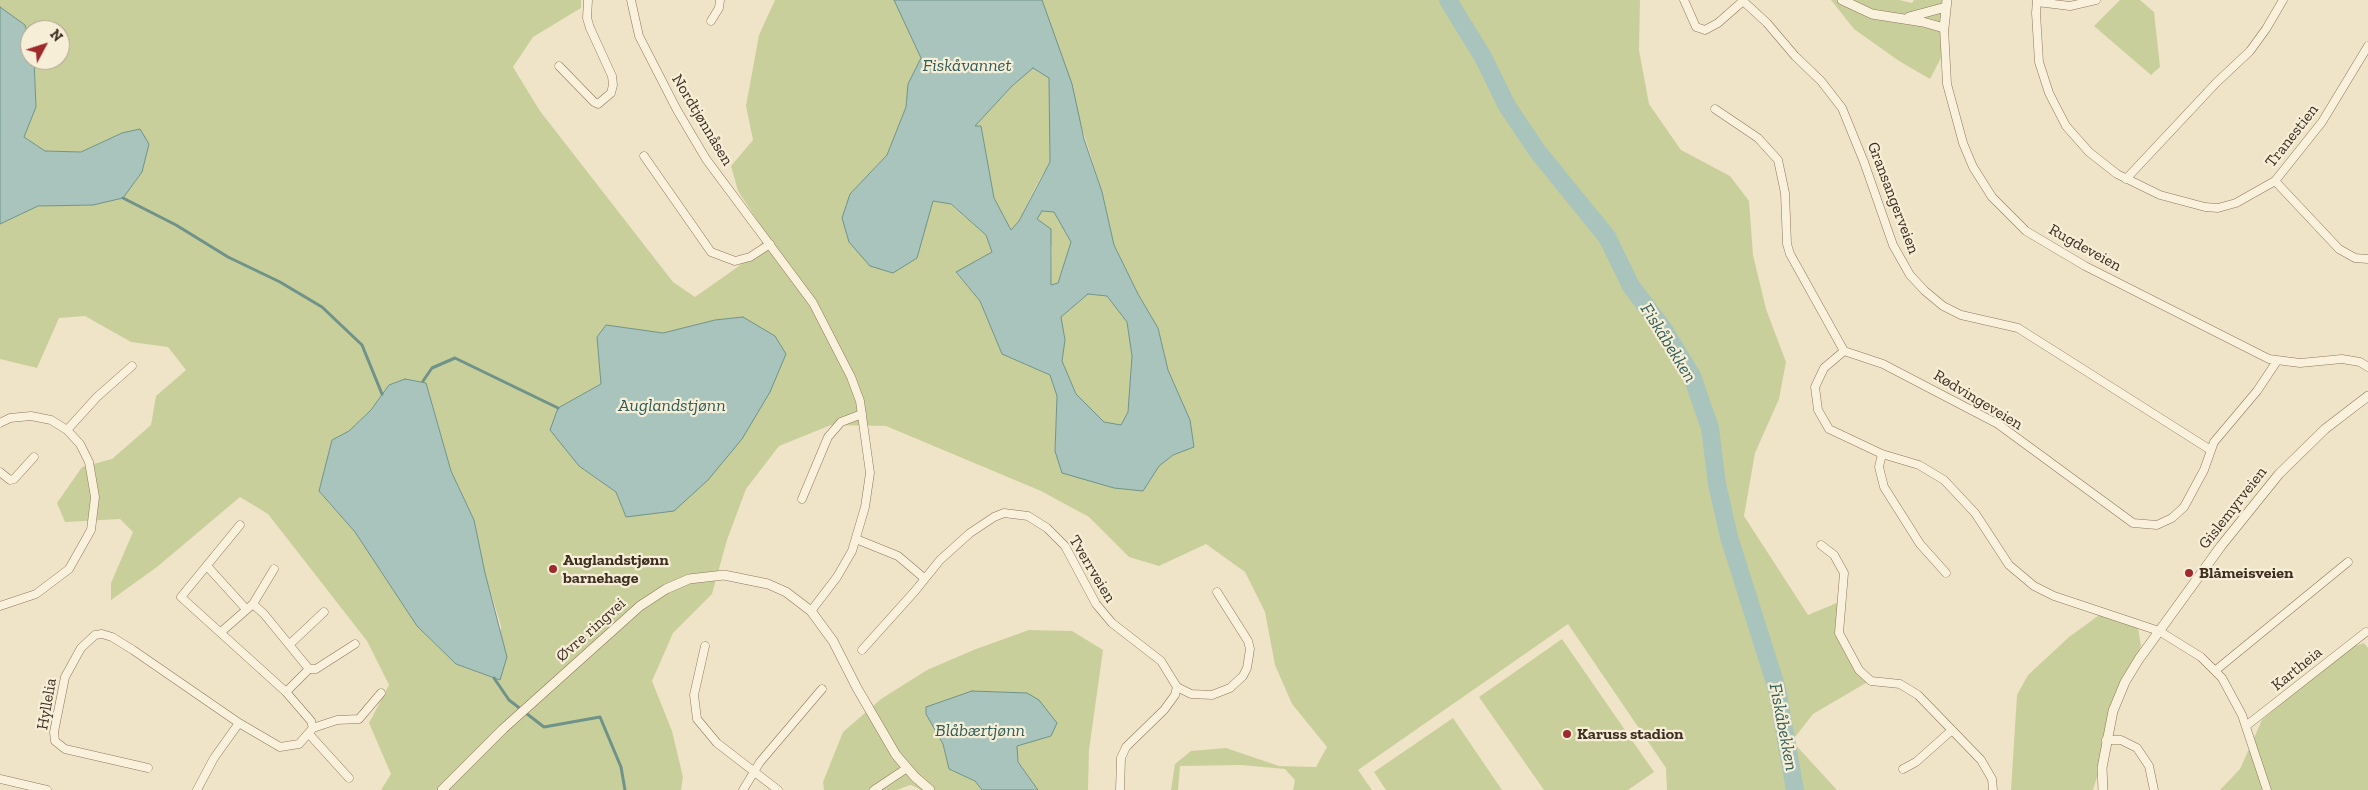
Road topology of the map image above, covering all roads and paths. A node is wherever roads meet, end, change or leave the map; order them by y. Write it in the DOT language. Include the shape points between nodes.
graph roads {
  1 [pos="588,0"];
  2 [pos="631,0"];
  3 [pos="720,0"];
  4 [pos="1684,0"];
  5 [pos="1743,0"];
  6 [pos="1842,0"];
  7 [pos="2096,0"];
  8 [pos="2283,0"];
  9 [pos="2037,1"];
  10 [pos="1946,4"];
  11 [pos="1899,18"];
  12 [pos="712,21"];
  13 [pos="1944,28"];
  14 [pos="2368,46"];
  15 [pos="559,66"];
  16 [pos="1715,109"];
  17 [pos="644,156"];
  18 [pos="2126,179"];
  19 [pos="2275,180"];
  20 [pos="770,244"];
  21 [pos="2368,259"];
  22 [pos="1844,351"];
  23 [pos="2277,361"];
  24 [pos="132,366"];
  25 [pos="2368,367"];
  26 [pos="2368,396"];
  27 [pos="862,414"];
  28 [pos="0,423"];
  29 [pos="67,430"];
  30 [pos="2209,450"];
  31 [pos="1882,454"];
  32 [pos="34,457"];
  33 [pos="0,472"];
  34 [pos="802,499"];
  35 [pos="240,525"];
  36 [pos="856,539"];
  37 [pos="1821,544"];
  38 [pos="2348,562"];
  39 [pos="207,566"];
  40 [pos="274,569"];
  41 [pos="1946,573"];
  42 [pos="924,578"];
  43 [pos="1217,592"];
  44 [pos="0,606"];
  45 [pos="250,606"];
  46 [pos="811,611"];
  47 [pos="324,612"];
  48 [pos="2159,631"];
  49 [pos="221,632"];
  50 [pos="2367,633"];
  51 [pos="290,644"];
  52 [pos="355,644"];
  53 [pos="705,646"];
  54 [pos="862,650"];
  55 [pos="309,669"];
  56 [pos="2216,670"];
  57 [pos="1177,687"];
  58 [pos="822,689"];
  59 [pos="286,692"];
  60 [pos="381,693"];
  61 [pos="238,723"];
  62 [pos="2246,726"];
  63 [pos="1952,730"];
  64 [pos="311,731"];
  65 [pos="2106,740"];
  66 [pos="148,768"];
  67 [pos="907,768"];
  68 [pos="1903,769"];
  69 [pos="754,770"];
  70 [pos="349,778"];
  71 [pos="0,779"];
  72 [pos="885,787"];
  73 [pos="47,790"];
  74 [pos="197,790"];
  75 [pos="442,790"];
  76 [pos="743,790"];
  77 [pos="778,790"];
  78 [pos="874,790"];
  79 [pos="930,790"];
  80 [pos="1120,790"];
  81 [pos="1993,790"];
  82 [pos="2103,790"];
  83 [pos="2154,790"];
  84 [pos="2267,790"];
  1 -- 15 [label="street" via="587,18 612,76 611,93 598,104 594,102"];
  2 -- 20 [label="street, Nordtjønnåsen" via="639,36 677,110 706,159"];
  3 -- 12 [label="street"];
  4 -- 5 [label="street, Gransangerveien" via="1696,27 1705,30 1718,24"];
  5 -- 30 [label="street, Gransangerveien" via="1821,81 1842,108 1893,245 1910,275 1925,291 1961,315 2018,328"];
  6 -- 11 [label="street" via="1872,14"];
  7 -- 9 [label="street" via="2070,6"];
  8 -- 18 [label="street" via="2250,51"];
  9 -- 18 [label="street, Tranestien" via="2039,62 2059,116 2089,152"];
  10 -- 11 [label="street" via="1919,16"];
  10 -- 13 [label="street, Rugdeveien"];
  11 -- 13 [label="street"];
  13 -- 23 [label="street, Rugdeveien" via="1947,84 1958,132 1980,179 2007,214 2045,244 2085,266"];
  14 -- 19 [label="street, Tranestien" via="2322,122"];
  16 -- 22 [label="street" via="1758,138 1778,160 1784,182 1790,254"];
  17 -- 20 [label="street" via="711,252 735,261 750,257"];
  18 -- 19 [label="street, Tranestien" via="2171,198 2218,208 2236,203"];
  19 -- 21 [label="street" via="2338,249 2355,258"];
  20 -- 27 [label="street, Nordtjønnåsen" via="813,303 851,377"];
  22 -- 30 [label="street, Rødvingeveien" via="1883,364 1998,424 2133,523 2157,525 2178,514 2194,491"];
  22 -- 31 [label="street" via="1818,376 1815,387 1818,410 1829,429"];
  23 -- 25 [label="street, Rugdeveien" via="2342,359"];
  23 -- 30 [label="street, Rødvingeveien"];
  24 -- 29 [label="street"];
  26 -- 48 [label="street, Gislemyrveien" via="2325,429 2278,474"];
  27 -- 34 [label="street" via="841,422 828,436"];
  27 -- 36 [label="street, Nordtjønnåsen" via="870,474"];
  28 -- 29 [label="street" via="10,418 31,416 51,420"];
  29 -- 44 [label="street" via="80,444 92,473 95,497 91,530 75,561 55,581 36,594"];
  31 -- 41 [label="street" via="1879,467 1884,487 1920,544"];
  31 -- 48 [label="street" via="1920,465 1956,490 2009,565 2034,586 2054,596"];
  32 -- 33 [label="street" via="14,479 10,480"];
  35 -- 39 [label="street"];
  36 -- 42 [label="street" via="898,556"];
  36 -- 46 [label="street, Nordtjønnåsen" via="844,568"];
  37 -- 63 [label="street" via="1834,555 1844,573 1839,633 1859,670 1870,681 1889,682 1910,689"];
  38 -- 56 [label="street"];
  39 -- 45 [label="street"];
  39 -- 49 [label="street" via="181,597"];
  40 -- 45 [label="street"];
  42 -- 54 [label="street, Tverrveien"];
  42 -- 57 [label="street, Tverrveien" via="960,541 994,517 1004,513 1028,516 1047,528 1065,546 1096,604 1112,623 1161,661"];
  43 -- 57 [label="street" via="1248,641 1247,668 1230,688 1212,695 1191,694"];
  45 -- 49 [label="street"];
  45 -- 51 [label="street"];
  46 -- 67 [label="street, Øvre ringvei" via="833,641 884,736"];
  46 -- 75 [label="street, Øvre ringvei" via="786,592 754,580 724,575 689,579 666,589 640,606 541,694"];
  47 -- 51 [label="street"];
  48 -- 56 [label="street"];
  48 -- 65 [label="street, Gislemyrveien" via="2125,682"];
  49 -- 59 [label="street"];
  50 -- 62 [label="street, Kartheia"];
  51 -- 55 [label="street"];
  52 -- 55 [label="street" via="316,669"];
  53 -- 69 [label="street" via="694,695 697,719 717,743"];
  55 -- 59 [label="street"];
  56 -- 62 [label="street"];
  57 -- 80 [label="street" via="1164,710 1126,747 1121,758"];
  58 -- 69 [label="street"];
  59 -- 64 [label="street" via="311,721"];
  60 -- 64 [label="street, Hyllelia" via="359,719 337,720"];
  61 -- 64 [label="street, Hyllelia" via="280,747 299,744"];
  61 -- 66 [label="street, Hyllelia" via="133,650 112,637 95,634 81,648 65,676 55,741 65,749"];
  61 -- 74 [label="street"];
  62 -- 84 [label="street"];
  63 -- 68 [label="street" via="1916,762"];
  63 -- 81 [label="street" via="1988,770"];
  64 -- 70 [label="street"];
  65 -- 82 [label="street, Gislemyrveien"];
  65 -- 83 [label="street" via="2121,740 2137,748 2149,766"];
  67 -- 72 [label="street"];
  67 -- 79 [label="street, Øvre ringvei"];
  69 -- 76 [label="street"];
  69 -- 77 [label="street"];
  71 -- 73 [label="street"];
  72 -- 78 [label="street"];
}
